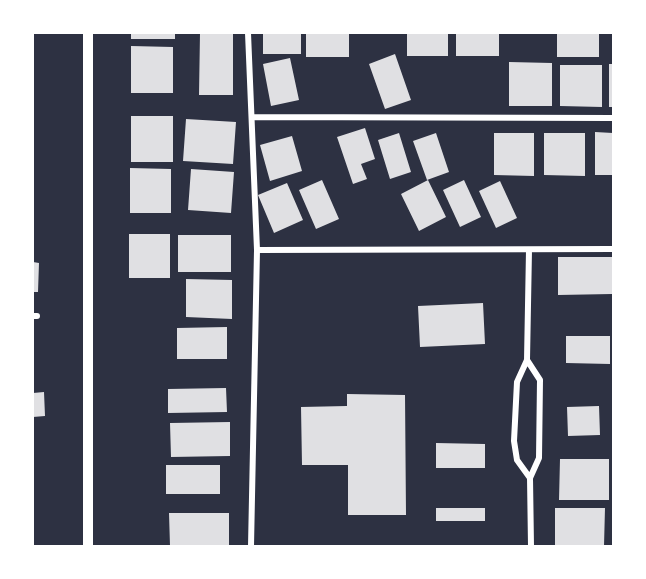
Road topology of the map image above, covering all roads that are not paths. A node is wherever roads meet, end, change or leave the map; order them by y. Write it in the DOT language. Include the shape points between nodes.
graph roads {
  1 [pos="88,33"];
  2 [pos="248,33"];
  3 [pos="252,117"];
  4 [pos="613,118"];
  5 [pos="613,249"];
  6 [pos="257,250"];
  7 [pos="529,250"];
  8 [pos="527,360"];
  9 [pos="530,478"];
  10 [pos="88,546"];
  11 [pos="251,546"];
  12 [pos="531,546"];
  1 -- 10 [label="street"];
  2 -- 3 [label="street"];
  3 -- 4 [label="street"];
  3 -- 6 [label="street"];
  5 -- 7 [label="street"];
  6 -- 7 [label="street"];
  6 -- 11 [label="street"];
  7 -- 8 [label="street"];
  8 -- 9 [label="street" via="540,380 539,458"];
  8 -- 9 [label="street" via="517,382 514,441 517,460"];
  9 -- 12 [label="street"];
}
